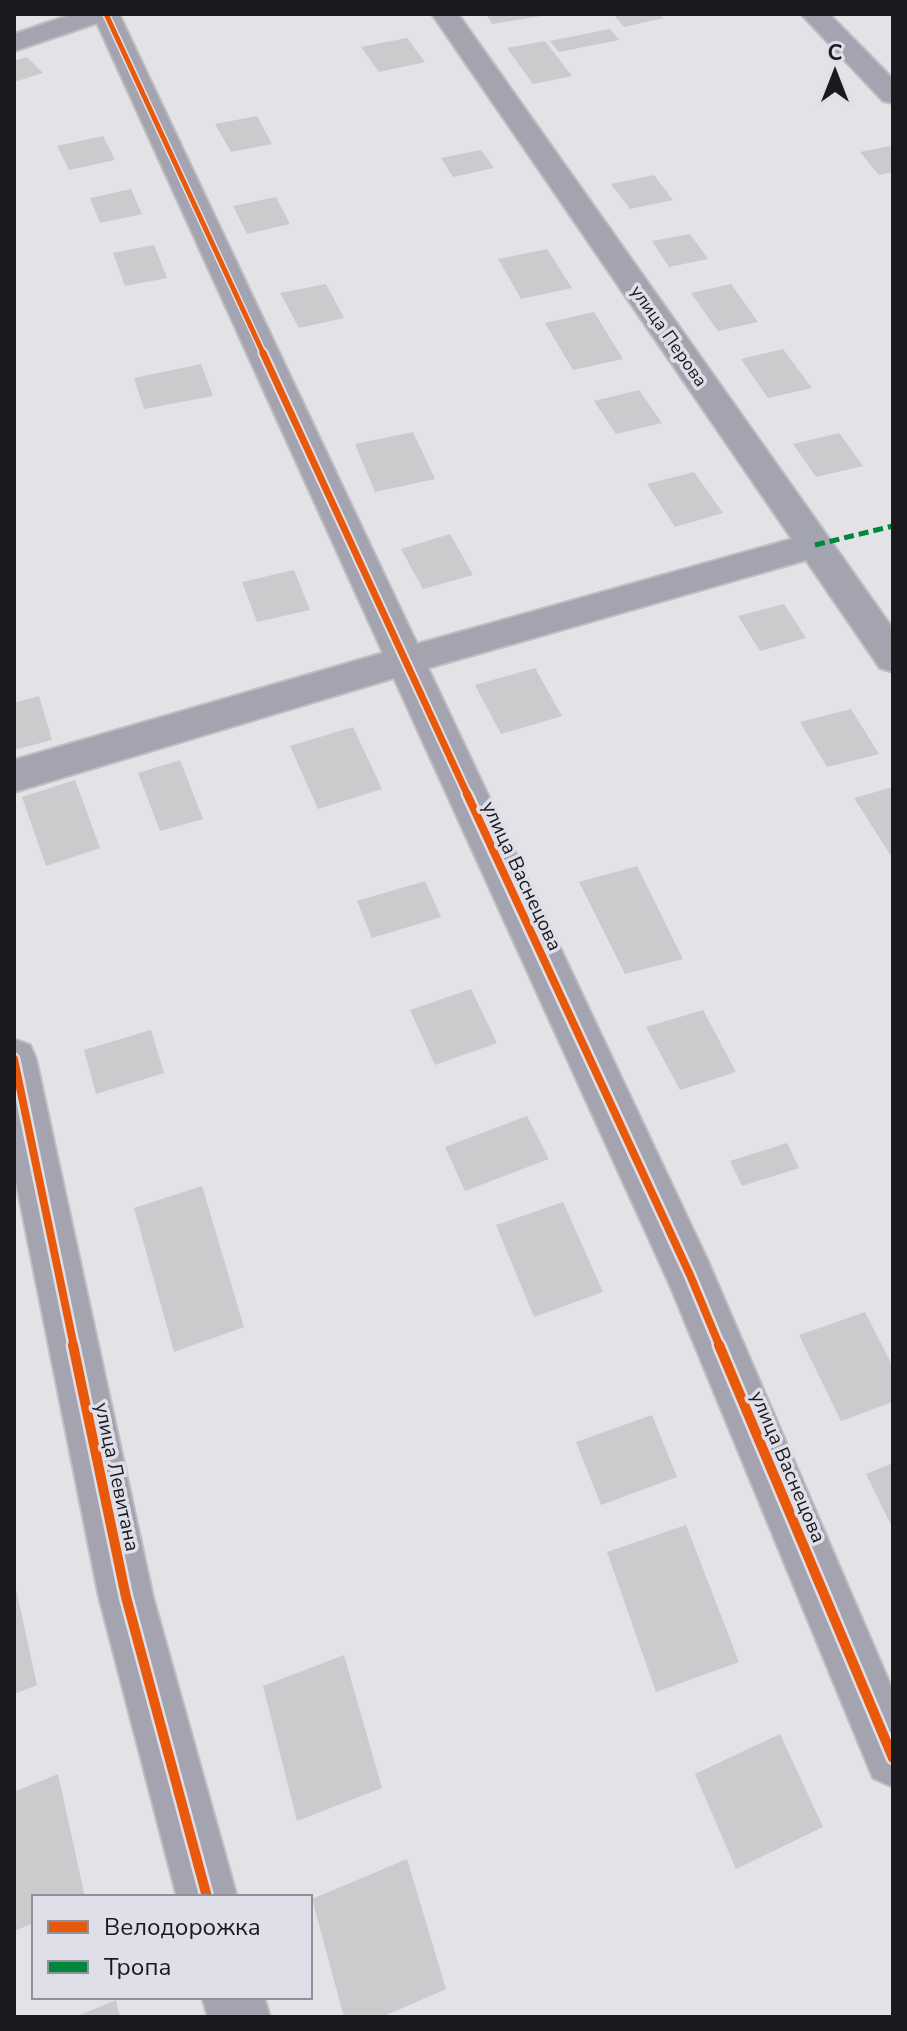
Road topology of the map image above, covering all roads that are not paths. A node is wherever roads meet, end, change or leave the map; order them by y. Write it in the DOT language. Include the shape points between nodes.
graph roads {
  1 [pos="98,14"];
  2 [pos="106,14"];
  3 [pos="445,14"];
  4 [pos="814,14"];
  5 [pos="14,43"];
  6 [pos="893,95"];
  7 [pos="815,545"];
  8 [pos="893,658"];
  9 [pos="404,661"];
  10 [pos="14,776"];
  11 [pos="14,1059"];
  12 [pos="893,1758"];
  13 [pos="206,1895"];
  1 -- 5 [label="street"];
  2 -- 9 [label="street, улица Васнецова"];
  3 -- 7 [label="street, улица Перова"];
  4 -- 6 [label="street"];
  7 -- 8 [label="street, улица Перова"];
  7 -- 9 [label="street"];
  9 -- 10 [label="street"];
  9 -- 12 [label="street, улица Васнецова" via="690,1275"];
  11 -- 13 [label="street, улица Левитана" via="126,1597"];
}
